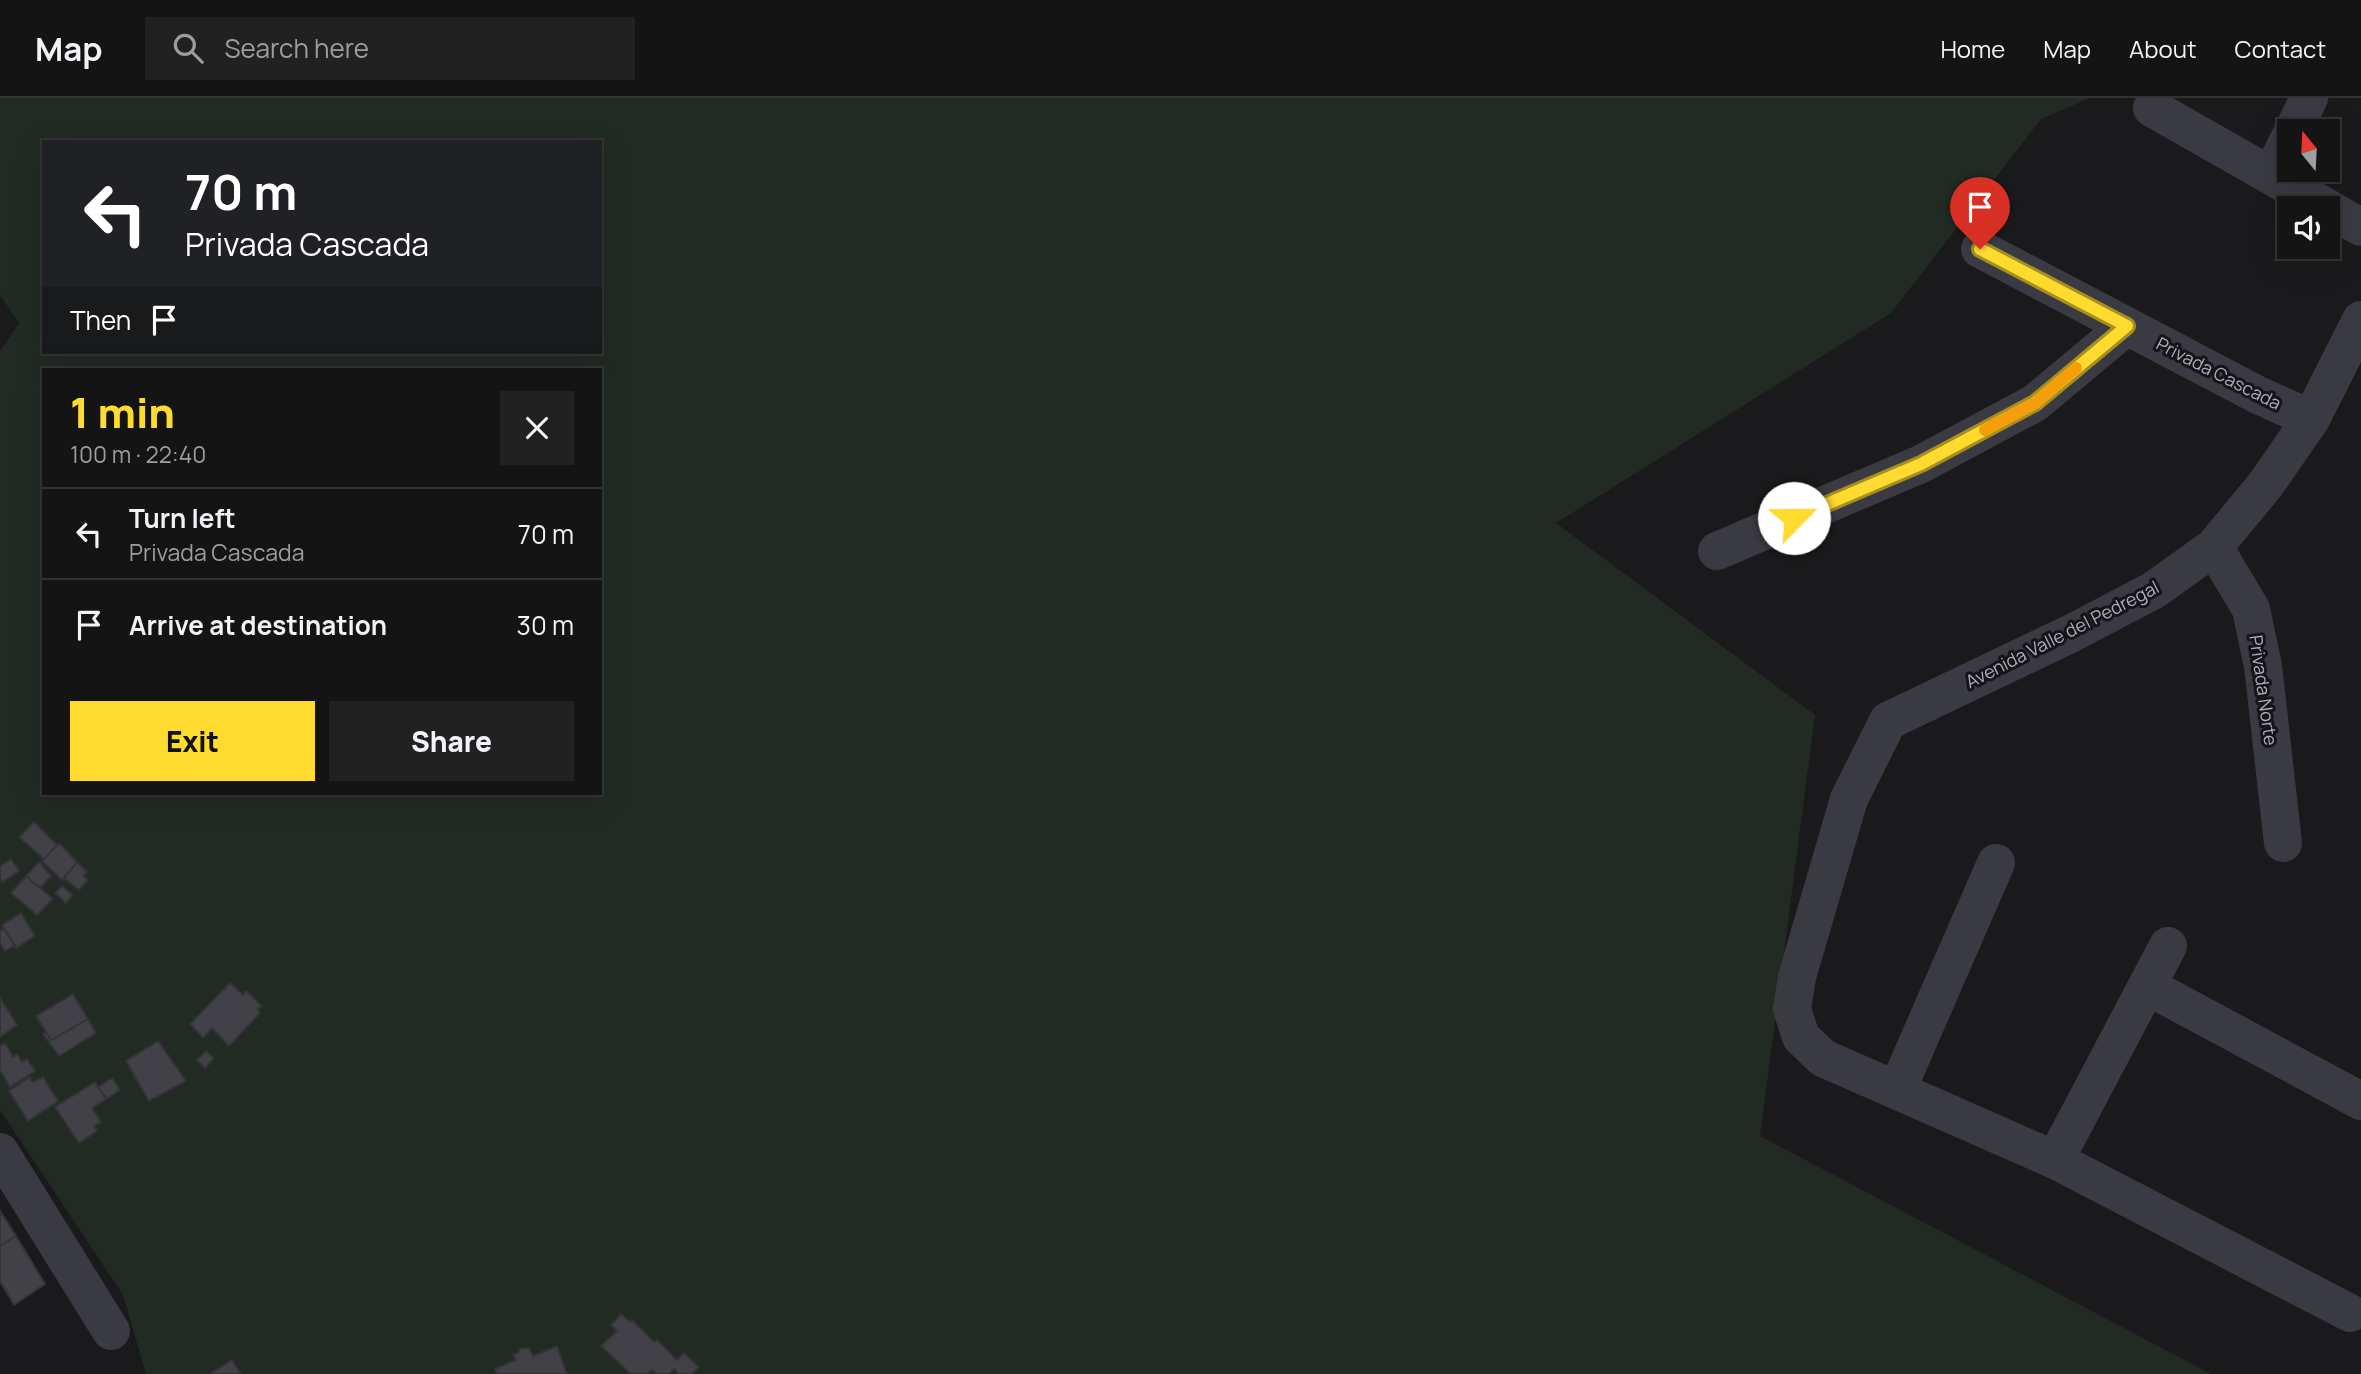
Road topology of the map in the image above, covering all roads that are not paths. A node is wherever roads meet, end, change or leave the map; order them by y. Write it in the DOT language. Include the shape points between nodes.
graph roads {
  1 [pos="2309,98"];
  2 [pos="2152,108"];
  3 [pos="2299,119"];
  4 [pos="2277,164"];
  5 [pos="2271,176"];
  6 [pos="2361,226"];
  7 [pos="1980,249"];
  8 [pos="2127,326"];
  9 [pos="2358,332"];
  10 [pos="2311,419"];
  11 [pos="2214,547"];
  12 [pos="1717,551"];
  13 [pos="2283,843"];
  14 [pos="1996,863"];
  15 [pos="2168,946"];
  16 [pos="2147,986"];
  17 [pos="1897,1090"];
  18 [pos="2361,1101"];
  19 [pos="0,1152"];
  20 [pos="2055,1160"];
  21 [pos="2350,1313"];
  22 [pos="111,1331"];
  1 -- 3 [label="street"];
  2 -- 5 [label="street"];
  4 -- 5 [label="street"];
  5 -- 6 [label="street"];
  7 -- 8 [label="street, Privada Cascada"];
  8 -- 10 [label="street, Privada Cascada"];
  8 -- 12 [label="street" via="2035,403 1921,464"];
  9 -- 10 [label="street, Avenida Valle del Pedregal"];
  10 -- 11 [label="street, Avenida Valle del Pedregal"];
  11 -- 13 [label="street, Privada Norte" via="2251,609 2263,666"];
  11 -- 17 [label="street, Avenida Valle del Pedregal" via="2154,590 1888,721 1849,799 1797,977 1793,1009 1801,1037 1824,1058"];
  14 -- 17 [label="street"];
  15 -- 16 [label="street"];
  16 -- 18 [label="street"];
  16 -- 20 [label="street"];
  17 -- 20 [label="street"];
  19 -- 22 [label="street"];
  20 -- 21 [label="street"];
}
